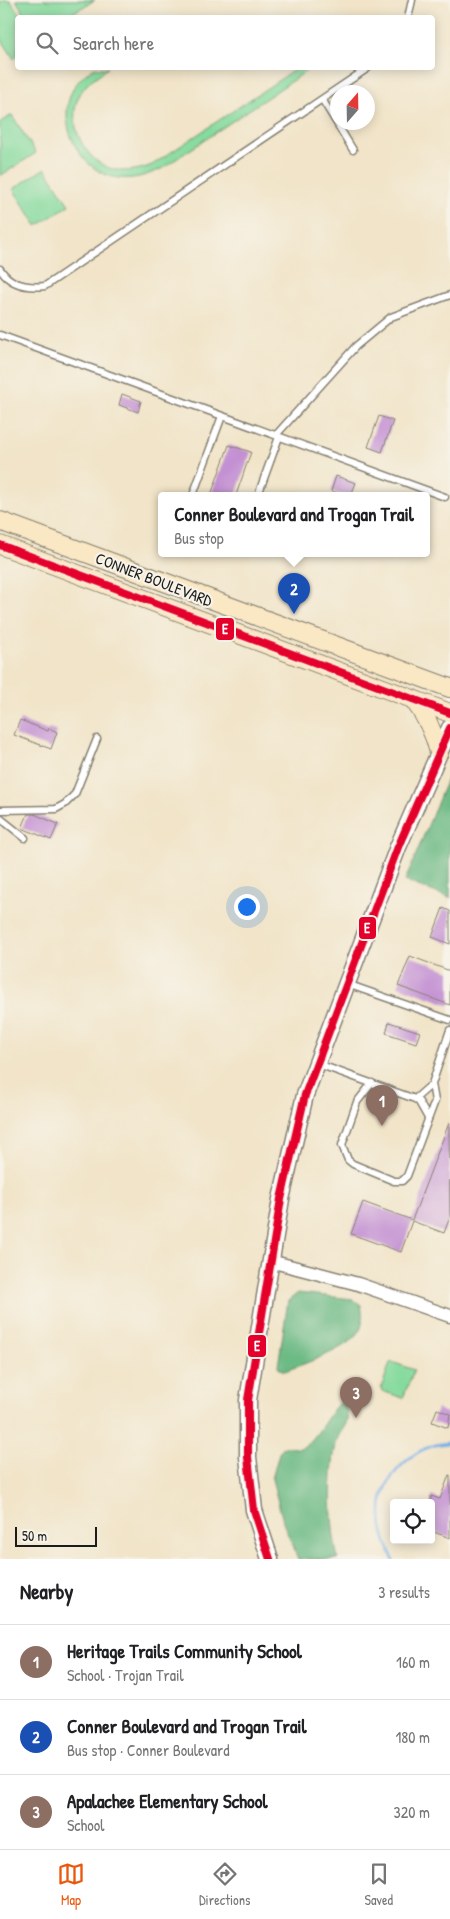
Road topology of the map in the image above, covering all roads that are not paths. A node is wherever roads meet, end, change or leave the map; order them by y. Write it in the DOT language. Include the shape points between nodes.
graph roads {
  1 [pos="412,0"];
  2 [pos="409,15"];
  3 [pos="365,70"];
  4 [pos="322,99"];
  5 [pos="353,150"];
  6 [pos="0,269"];
  7 [pos="450,295"];
  8 [pos="0,335"];
  9 [pos="222,416"];
  10 [pos="277,436"];
  11 [pos="194,492"];
  12 [pos="259,492"];
  13 [pos="446,497"];
  14 [pos="0,521"];
  15 [pos="0,545"];
  16 [pos="450,688"];
  17 [pos="413,699"];
  18 [pos="450,713"];
  19 [pos="450,728"];
  20 [pos="97,739"];
  21 [pos="439,752"];
  22 [pos="0,810"];
  23 [pos="0,818"];
  24 [pos="25,838"];
  25 [pos="347,984"];
  26 [pos="450,1020"];
  27 [pos="450,1030"];
  28 [pos="317,1063"];
  29 [pos="372,1083"];
  30 [pos="432,1084"];
  31 [pos="415,1099"];
  32 [pos="428,1118"];
  33 [pos="270,1261"];
  34 [pos="450,1316"];
  35 [pos="270,1559"];
  1 -- 2 [label="lane"];
  3 -- 4 [label="lane"];
  4 -- 5 [label="lane"];
  4 -- 6 [label="lane" via="45,286 19,284 5,277"];
  7 -- 10 [label="lane" via="391,317 356,346"];
  8 -- 9 [label="lane"];
  9 -- 10 [label="lane"];
  9 -- 11 [label="lane"];
  10 -- 12 [label="lane"];
  10 -- 13 [label="lane"];
  14 -- 16 [label="main road, CONNER BOULEVARD"];
  15 -- 17 [label="main road, CONNER BOULEVARD"];
  17 -- 18 [label="main road, CONNER BOULEVARD"];
  17 -- 21 [label="main road" via="433,730"];
  19 -- 21 [label="street"];
  20 -- 22 [label="lane" via="76,794 65,804 56,809"];
  21 -- 25 [label="street" via="398,846"];
  23 -- 24 [label="lane"];
  25 -- 26 [label="lane"];
  25 -- 28 [label="street"];
  27 -- 30 [label="lane"];
  28 -- 29 [label="lane"];
  28 -- 33 [label="street" via="305,1095"];
  29 -- 31 [label="lane"];
  29 -- 32 [label="lane" via="357,1102 342,1145 353,1164 394,1182 402,1181 407,1176"];
  30 -- 31 [label="lane"];
  30 -- 32 [label="lane" via="435,1101"];
  31 -- 32 [label="lane"];
  33 -- 34 [label="street" via="358,1284"];
  33 -- 35 [label="street" via="248,1400 248,1457 254,1510"];
}
